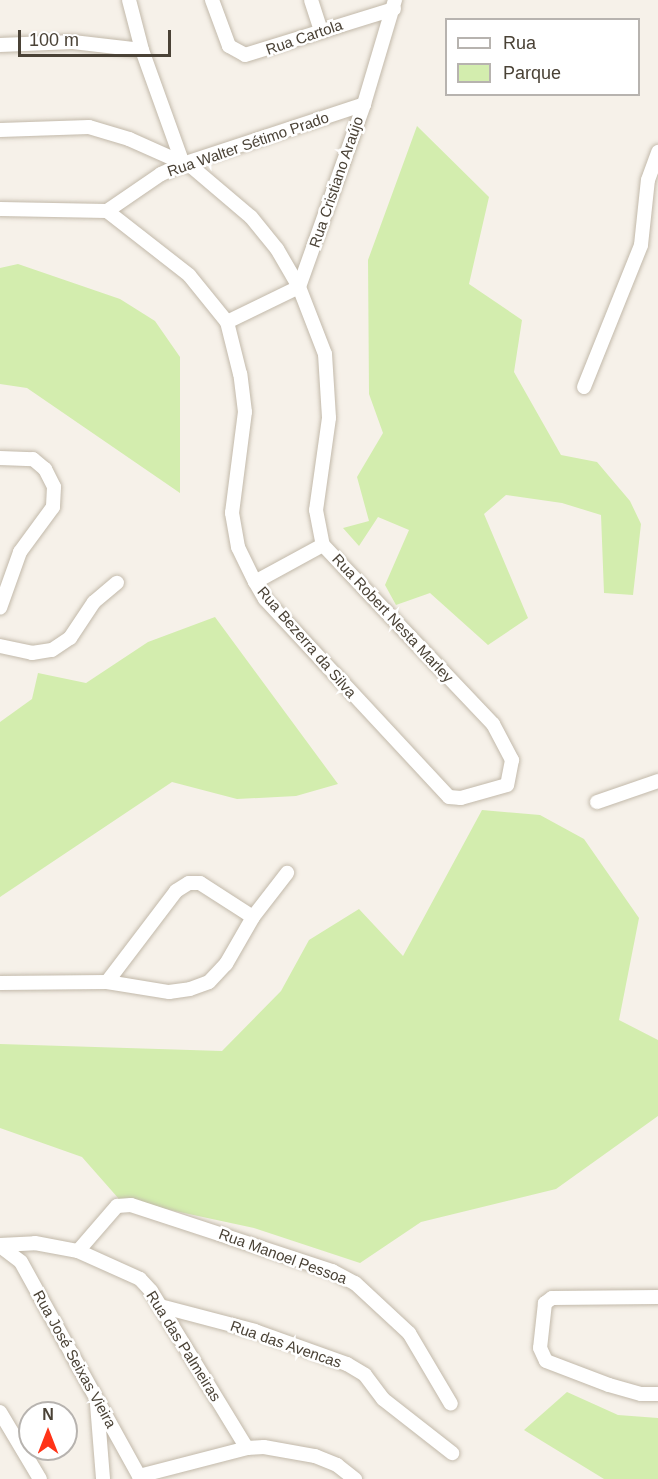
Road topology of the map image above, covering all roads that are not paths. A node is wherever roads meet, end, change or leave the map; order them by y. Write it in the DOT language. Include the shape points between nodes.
graph roads {
  1 [pos="129,0"];
  2 [pos="212,0"];
  3 [pos="311,0"];
  4 [pos="394,4"];
  5 [pos="321,30"];
  6 [pos="0,45"];
  7 [pos="142,50"];
  8 [pos="363,104"];
  9 [pos="0,130"];
  10 [pos="658,154"];
  11 [pos="183,164"];
  12 [pos="0,209"];
  13 [pos="107,211"];
  14 [pos="299,287"];
  15 [pos="227,322"];
  16 [pos="584,387"];
  17 [pos="0,458"];
  18 [pos="323,545"];
  19 [pos="255,582"];
  20 [pos="117,583"];
  21 [pos="0,608"];
  22 [pos="0,646"];
  23 [pos="658,781"];
  24 [pos="496,791"];
  25 [pos="597,802"];
  26 [pos="287,873"];
  27 [pos="253,917"];
  28 [pos="107,982"];
  29 [pos="0,983"];
  30 [pos="0,1246"];
  31 [pos="78,1251"];
  32 [pos="658,1297"];
  33 [pos="160,1306"];
  34 [pos="658,1394"];
  35 [pos="96,1399"];
  36 [pos="451,1404"];
  37 [pos="0,1412"];
  38 [pos="247,1448"];
  39 [pos="452,1453"];
  40 [pos="140,1477"];
  41 [pos="40,1479"];
  42 [pos="103,1479"];
  43 [pos="355,1479"];
  1 -- 7 [label="street"];
  2 -- 5 [label="street, Rua Cartola" via="229,46 237,53 255,54"];
  3 -- 5 [label="street"];
  4 -- 5 [label="street, Rua Cartola"];
  4 -- 8 [label="street, Rua Cristiano Araújo"];
  6 -- 7 [label="street" via="73,42"];
  7 -- 11 [label="street"];
  8 -- 11 [label="street, Rua Walter Sétimo Prado"];
  8 -- 14 [label="street, Rua Cristiano Araújo"];
  9 -- 11 [label="street, Rua Robert Nesta Marley" via="88,127 129,139"];
  10 -- 16 [label="street" via="648,180 640,245"];
  11 -- 13 [label="street, Rua Walter Sétimo Prado" via="161,174"];
  11 -- 14 [label="street, Rua Robert Nesta Marley" via="210,180 251,217 277,249"];
  12 -- 13 [label="street"];
  13 -- 15 [label="street, Rua Bezerra da Silva" via="189,275"];
  14 -- 15 [label="street"];
  14 -- 18 [label="street, Rua Robert Nesta Marley" via="325,354 329,418 316,510"];
  15 -- 19 [label="street, Rua Bezerra da Silva" via="245,412 232,513 238,547"];
  17 -- 21 [label="street" via="33,459 54,487 53,507 20,552"];
  18 -- 19 [label="street"];
  18 -- 24 [label="street, Rua Robert Nesta Marley" via="493,724 504,740 512,769 507,785"];
  19 -- 24 [label="street, Rua Bezerra da Silva" via="265,599 449,797"];
  20 -- 22 [label="street" via="94,603 70,638 52,650 32,653"];
  23 -- 25 [label="street"];
  26 -- 27 [label="street"];
  27 -- 28 [label="street" via="226,964 209,982 169,992"];
  27 -- 28 [label="street" via="210,889 189,883 176,891"];
  28 -- 29 [label="street"];
  30 -- 31 [label="street, Rua das Palmeiras" via="35,1243"];
  30 -- 35 [label="street, Rua José Seixas Vieira" via="21,1262"];
  31 -- 33 [label="street, Rua das Palmeiras" via="140,1280"];
  31 -- 36 [label="street, Rua Manoel Pessoa" via="117,1206 131,1205 333,1271 355,1283 409,1333"];
  32 -- 34 [label="street" via="552,1298 545,1303 540,1348 546,1360 609,1386"];
  33 -- 38 [label="street, Rua das Palmeiras"];
  33 -- 39 [label="street, Rua das Avencas" via="255,1331 347,1364 365,1376 383,1399"];
  35 -- 40 [label="street, Rua José Seixas Vieira"];
  35 -- 42 [label="street"];
  37 -- 41 [label="street"];
  38 -- 40 [label="street"];
  38 -- 43 [label="street" via="279,1448 315,1456 337,1465"];
}
